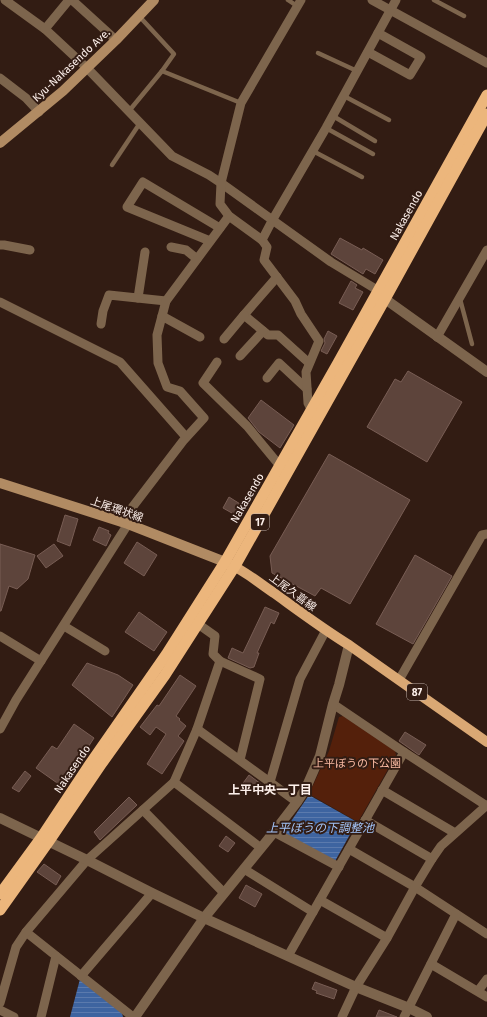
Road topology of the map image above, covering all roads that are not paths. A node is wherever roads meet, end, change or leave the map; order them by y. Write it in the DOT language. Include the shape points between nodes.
graph roads {
  1 [pos="5,0"];
  2 [pos="70,0"];
  3 [pos="154,0"];
  4 [pos="288,0"];
  5 [pos="372,0"];
  6 [pos="396,0"];
  7 [pos="434,0"];
  8 [pos="299,3"];
  9 [pos="391,10"];
  10 [pos="139,16"];
  11 [pos="464,16"];
  12 [pos="45,29"];
  13 [pos="378,33"];
  14 [pos="116,40"];
  15 [pos="318,52"];
  16 [pos="368,52"];
  17 [pos="487,63"];
  18 [pos="88,68"];
  19 [pos="162,71"];
  20 [pos="357,71"];
  21 [pos="0,78"];
  22 [pos="487,95"];
  23 [pos="344,96"];
  24 [pos="241,103"];
  25 [pos="129,111"];
  26 [pos="38,112"];
  27 [pos="487,114"];
  28 [pos="333,116"];
  29 [pos="389,120"];
  30 [pos="140,123"];
  31 [pos="326,128"];
  32 [pos="375,141"];
  33 [pos="0,143"];
  34 [pos="313,151"];
  35 [pos="373,154"];
  36 [pos="112,165"];
  37 [pos="362,177"];
  38 [pos="222,183"];
  39 [pos="229,216"];
  40 [pos="272,219"];
  41 [pos="220,228"];
  42 [pos="262,240"];
  43 [pos="210,241"];
  44 [pos="0,245"];
  45 [pos="172,247"];
  46 [pos="30,250"];
  47 [pos="487,250"];
  48 [pos="145,252"];
  49 [pos="197,259"];
  50 [pos="277,277"];
  51 [pos="382,295"];
  52 [pos="138,298"];
  53 [pos="459,298"];
  54 [pos="166,301"];
  55 [pos="0,302"];
  56 [pos="244,315"];
  57 [pos="162,316"];
  58 [pos="101,324"];
  59 [pos="263,331"];
  60 [pos="200,337"];
  61 [pos="437,337"];
  62 [pos="224,339"];
  63 [pos="472,344"];
  64 [pos="240,356"];
  65 [pos="217,362"];
  66 [pos="309,363"];
  67 [pos="487,372"];
  68 [pos="267,378"];
  69 [pos="307,389"];
  70 [pos="312,411"];
  71 [pos="186,437"];
  72 [pos="280,466"];
  73 [pos="0,483"];
  74 [pos="124,523"];
  75 [pos="487,534"];
  76 [pos="230,564"];
  77 [pos="198,624"];
  78 [pos="64,626"];
  79 [pos="326,630"];
  80 [pos="0,636"];
  81 [pos="347,644"];
  82 [pos="105,651"];
  83 [pos="41,661"];
  84 [pos="220,661"];
  85 [pos="399,680"];
  86 [pos="333,704"];
  87 [pos="0,729"];
  88 [pos="196,729"];
  89 [pos="487,742"];
  90 [pos="404,752"];
  91 [pos="240,760"];
  92 [pos="174,782"];
  93 [pos="270,782"];
  94 [pos="382,790"];
  95 [pos="297,802"];
  96 [pos="487,806"];
  97 [pos="143,810"];
  98 [pos="0,818"];
  99 [pos="365,820"];
  100 [pos="274,832"];
  101 [pos="455,833"];
  102 [pos="45,839"];
  103 [pos="261,848"];
  104 [pos="349,849"];
  105 [pos="432,859"];
  106 [pos="87,860"];
  107 [pos="338,867"];
  108 [pos="244,868"];
  109 [pos="415,887"];
  110 [pos="152,893"];
  111 [pos="224,893"];
  112 [pos="0,894"];
  113 [pos="320,900"];
  114 [pos="0,910"];
  115 [pos="313,912"];
  116 [pos="456,914"];
  117 [pos="204,918"];
  118 [pos="26,932"];
  119 [pos="487,934"];
  120 [pos="387,938"];
  121 [pos="56,956"];
  122 [pos="288,956"];
  123 [pos="431,964"];
  124 [pos="81,976"];
  125 [pos="487,979"];
  126 [pos="356,987"];
  127 [pos="478,991"];
  128 [pos="487,997"];
  129 [pos="0,1003"];
  130 [pos="0,1010"];
  131 [pos="407,1012"];
  132 [pos="14,1017"];
  133 [pos="40,1017"];
  134 [pos="134,1017"];
  135 [pos="342,1017"];
  136 [pos="427,1017"];
  1 -- 12 [label="street"];
  2 -- 12 [label="street"];
  2 -- 14 [label="street"];
  3 -- 10 [label="main road, Kyu-Nakasendo Ave."];
  4 -- 8 [label="lane"];
  5 -- 9 [label="street"];
  6 -- 9 [label="street"];
  7 -- 11 [label="lane"];
  8 -- 24 [label="street"];
  9 -- 13 [label="street"];
  9 -- 17 [label="street"];
  10 -- 14 [label="main road, Kyu-Nakasendo Ave."];
  10 -- 19 [label="lane" via="174,54"];
  12 -- 18 [label="street"];
  13 -- 16 [label="street"];
  13 -- 16 [label="street" via="421,57 410,75"];
  14 -- 18 [label="main road, Kyu-Nakasendo Ave."];
  15 -- 20 [label="lane"];
  16 -- 20 [label="street"];
  18 -- 25 [label="street"];
  18 -- 26 [label="main road, Kyu-Nakasendo Ave."];
  19 -- 24 [label="lane"];
  19 -- 25 [label="lane"];
  20 -- 23 [label="street"];
  21 -- 26 [label="street" via="31,102"];
  22 -- 51 [label="highway, Nakasendo / 17"];
  23 -- 28 [label="street"];
  23 -- 29 [label="lane"];
  24 -- 38 [label="street"];
  25 -- 30 [label="street"];
  26 -- 33 [label="main road, Kyu-Nakasendo Ave."];
  27 -- 51 [label="highway, Nakasendo / 17"];
  28 -- 31 [label="street"];
  28 -- 32 [label="lane"];
  30 -- 36 [label="lane"];
  30 -- 38 [label="street" via="172,156"];
  31 -- 34 [label="street"];
  31 -- 35 [label="lane"];
  34 -- 37 [label="lane"];
  34 -- 40 [label="street"];
  38 -- 39 [label="street" via="220,204"];
  38 -- 40 [label="street"];
  39 -- 41 [label="street"];
  39 -- 42 [label="street"];
  40 -- 42 [label="street"];
  40 -- 51 [label="street"];
  41 -- 43 [label="street"];
  41 -- 43 [label="street" via="143,182 127,207"];
  42 -- 50 [label="street" via="267,247 264,260"];
  43 -- 49 [label="street"];
  44 -- 46 [label="street"];
  45 -- 49 [label="street" via="186,250"];
  47 -- 53 [label="street"];
  48 -- 52 [label="street"];
  49 -- 54 [label="street"];
  50 -- 56 [label="street"];
  50 -- 66 [label="street" via="319,341"];
  51 -- 61 [label="street"];
  51 -- 70 [label="highway, Nakasendo / 17"];
  51 -- 76 [label="highway, Nakasendo / 17"];
  52 -- 54 [label="street"];
  52 -- 58 [label="street" via="109,295"];
  53 -- 61 [label="street"];
  53 -- 63 [label="lane"];
  54 -- 57 [label="street"];
  55 -- 71 [label="street" via="120,362"];
  56 -- 59 [label="street"];
  56 -- 62 [label="street"];
  57 -- 60 [label="street"];
  57 -- 71 [label="street" via="157,335 158,363 167,387 180,391 204,418"];
  59 -- 64 [label="street"];
  59 -- 66 [label="street" via="268,335 278,335"];
  61 -- 67 [label="street"];
  65 -- 72 [label="street" via="203,383 247,426"];
  66 -- 69 [label="street" via="306,372"];
  68 -- 69 [label="street" via="279,363"];
  69 -- 70 [label="street" via="308,403"];
  70 -- 72 [label="highway, Nakasendo / 17"];
  71 -- 74 [label="street"];
  72 -- 76 [label="highway, Nakasendo / 17"];
  73 -- 74 [label="main road, 上尾環状線"];
  74 -- 76 [label="main road, 上尾環状線"];
  74 -- 78 [label="street"];
  75 -- 85 [label="street" via="482,535"];
  76 -- 77 [label="highway, Nakasendo / 17"];
  76 -- 79 [label="main road, 上尾久喜線 / 87"];
  76 -- 102 [label="highway, Nakasendo / 17" via="88,766"];
  77 -- 84 [label="street" via="215,636 213,654"];
  77 -- 102 [label="highway, Nakasendo / 17" via="102,763"];
  78 -- 82 [label="street"];
  78 -- 83 [label="street"];
  79 -- 81 [label="main road, 上尾久喜線 / 87"];
  79 -- 93 [label="street" via="300,679"];
  80 -- 83 [label="street"];
  81 -- 85 [label="main road, 87"];
  81 -- 86 [label="street"];
  83 -- 87 [label="street"];
  84 -- 88 [label="street"];
  84 -- 91 [label="street" via="260,679"];
  85 -- 89 [label="main road, 87"];
  86 -- 90 [label="street"];
  86 -- 95 [label="street" via="320,756"];
  88 -- 91 [label="street"];
  88 -- 92 [label="street"];
  90 -- 94 [label="street"];
  90 -- 96 [label="street"];
  91 -- 93 [label="street"];
  92 -- 97 [label="street"];
  92 -- 103 [label="street"];
  93 -- 95 [label="street"];
  94 -- 99 [label="street"];
  94 -- 101 [label="street"];
  95 -- 100 [label="street"];
  96 -- 101 [label="street"];
  97 -- 106 [label="street"];
  97 -- 111 [label="street"];
  98 -- 102 [label="street"];
  99 -- 104 [label="street"];
  99 -- 105 [label="street"];
  100 -- 103 [label="street"];
  100 -- 107 [label="street"];
  101 -- 105 [label="street"];
  102 -- 106 [label="street"];
  102 -- 112 [label="highway, Nakasendo / 17"];
  102 -- 114 [label="highway, Nakasendo / 17"];
  103 -- 108 [label="street"];
  104 -- 107 [label="street"];
  104 -- 109 [label="street"];
  105 -- 109 [label="street"];
  106 -- 110 [label="street"];
  106 -- 118 [label="street"];
  107 -- 113 [label="street"];
  108 -- 111 [label="street"];
  108 -- 115 [label="street"];
  109 -- 116 [label="street"];
  109 -- 120 [label="street"];
  110 -- 117 [label="street"];
  110 -- 124 [label="street"];
  111 -- 117 [label="street"];
  113 -- 115 [label="street"];
  113 -- 120 [label="street"];
  115 -- 122 [label="street"];
  116 -- 119 [label="street"];
  116 -- 123 [label="street"];
  117 -- 122 [label="street"];
  117 -- 134 [label="street"];
  118 -- 121 [label="street"];
  118 -- 129 [label="street" via="16,947"];
  120 -- 126 [label="street"];
  121 -- 124 [label="street"];
  121 -- 133 [label="street"];
  122 -- 126 [label="street"];
  123 -- 127 [label="street"];
  123 -- 131 [label="street"];
  124 -- 134 [label="street"];
  125 -- 127 [label="street"];
  126 -- 131 [label="street"];
  126 -- 135 [label="street"];
  127 -- 128 [label="street"];
  130 -- 132 [label="street"];
  131 -- 136 [label="street"];
}
